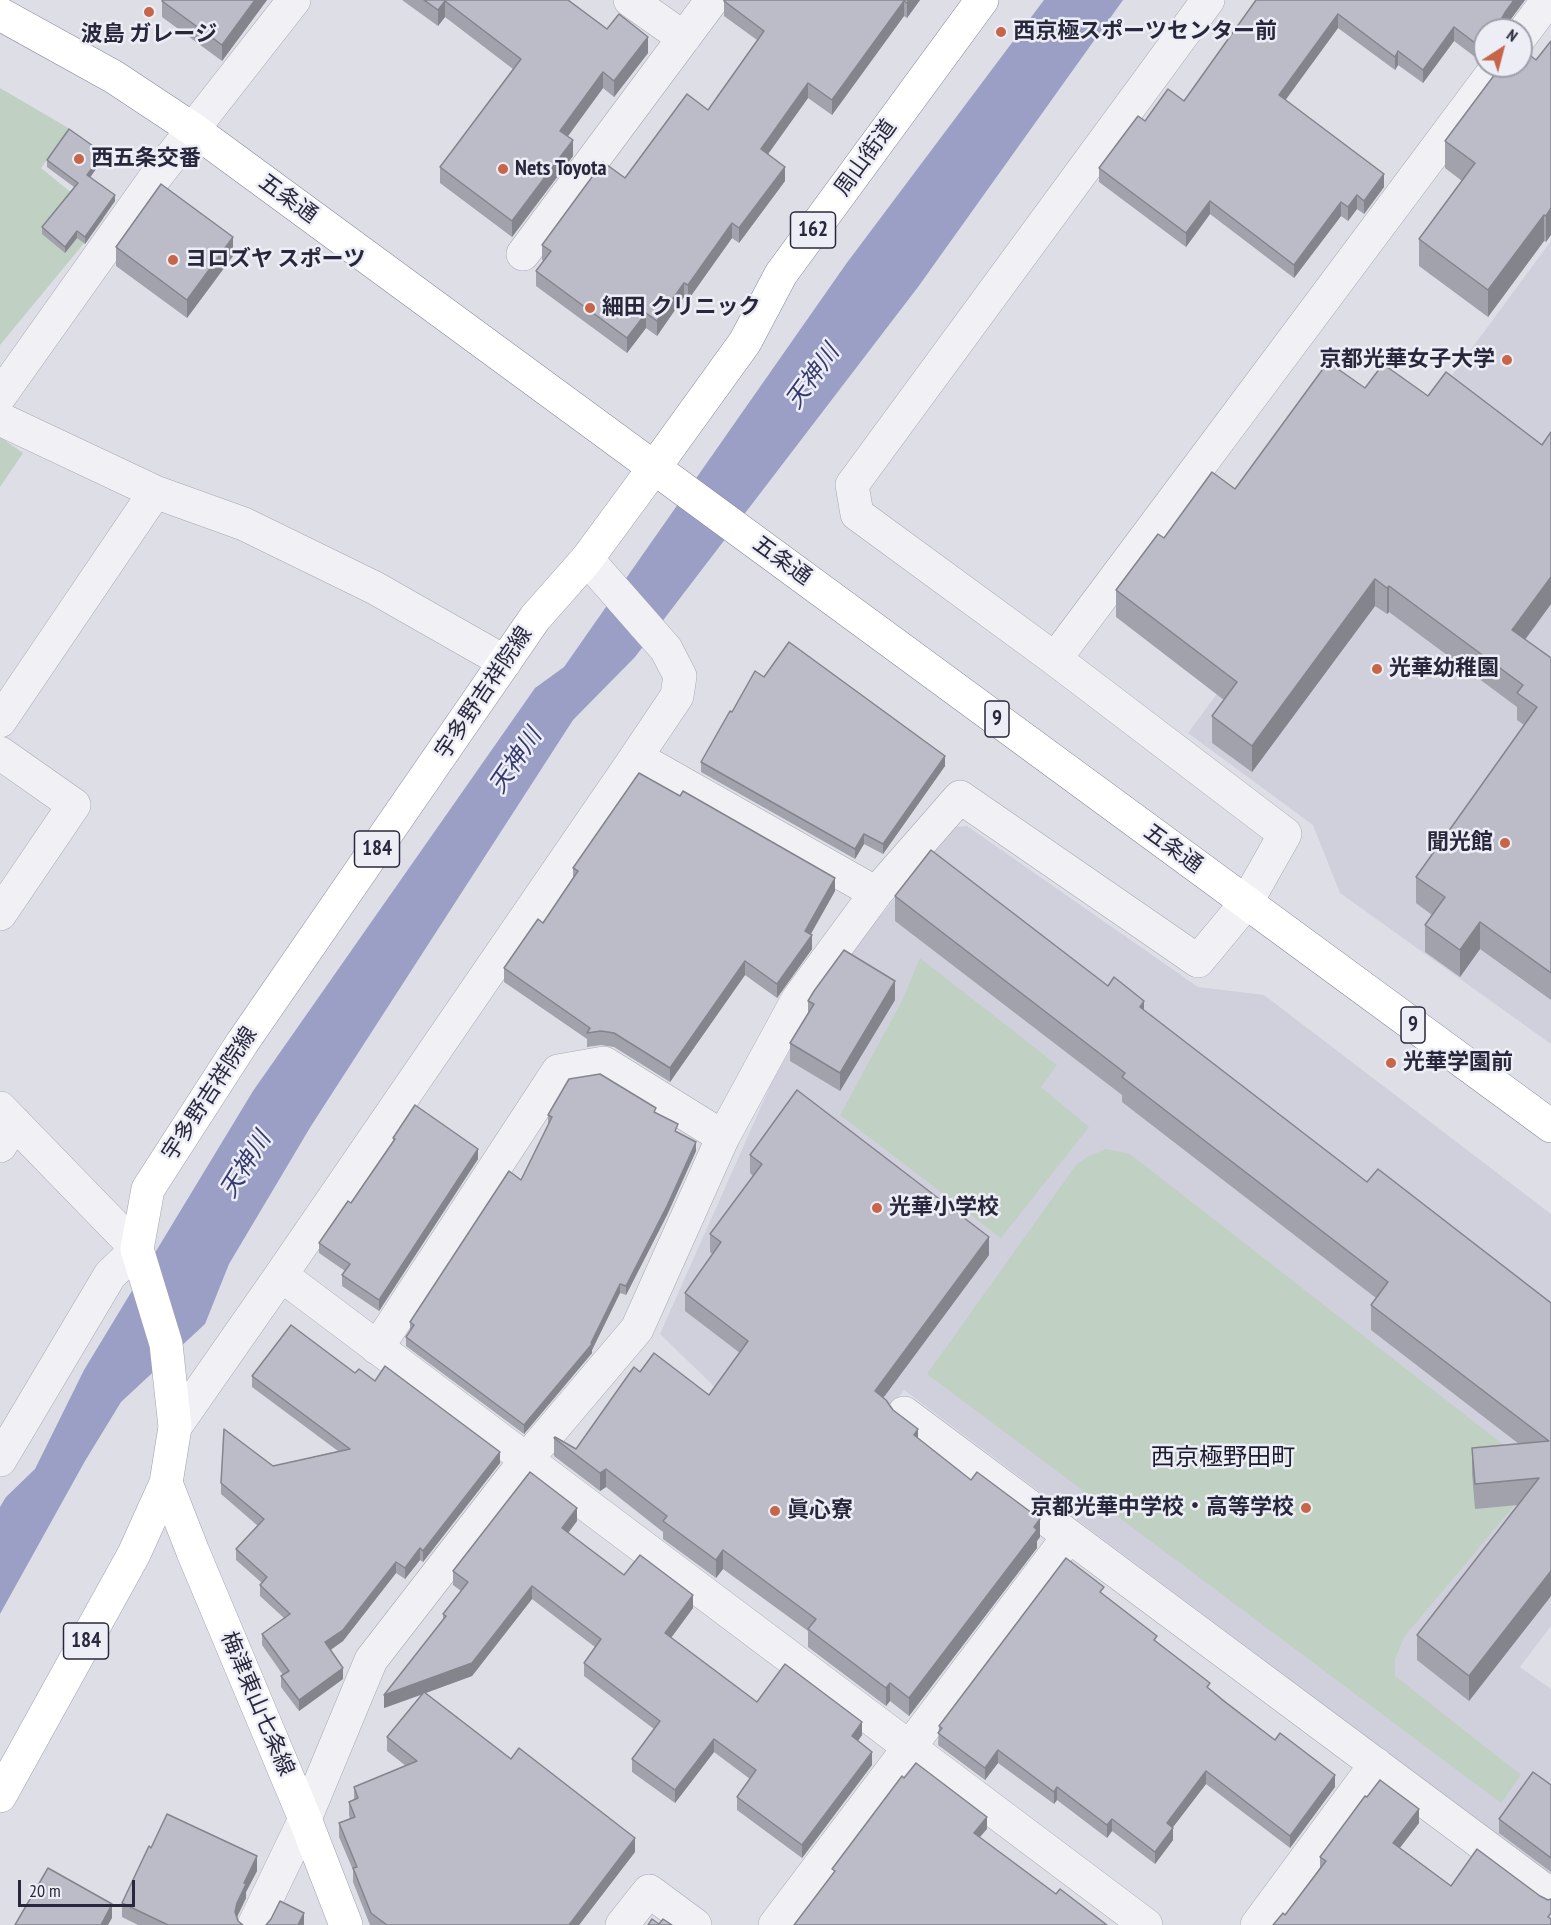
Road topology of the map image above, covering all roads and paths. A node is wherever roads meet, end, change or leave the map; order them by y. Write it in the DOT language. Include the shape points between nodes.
graph roads {
  1 [pos="294,0"];
  2 [pos="630,0"];
  3 [pos="712,0"];
  4 [pos="982,0"];
  5 [pos="1208,0"];
  6 [pos="1548,0"];
  7 [pos="0,14"];
  8 [pos="1533,20"];
  9 [pos="684,38"];
  10 [pos="1489,78"];
  11 [pos="194,130"];
  12 [pos="523,254"];
  13 [pos="0,396"];
  14 [pos="0,419"];
  15 [pos="663,474"];
  16 [pos="155,492"];
  17 [pos="593,567"];
  18 [pos="1054,659"];
  19 [pos="506,662"];
  20 [pos="0,721"];
  21 [pos="0,753"];
  22 [pos="636,757"];
  23 [pos="876,893"];
  24 [pos="1246,903"];
  25 [pos="0,914"];
  26 [pos="5,1126"];
  27 [pos="1551,1126"];
  28 [pos="723,1137"];
  29 [pos="137,1249"];
  30 [pos="281,1275"];
  31 [pos="377,1348"];
  32 [pos="904,1413"];
  33 [pos="175,1427"];
  34 [pos="0,1460"];
  35 [pos="526,1460"];
  36 [pos="166,1483"];
  37 [pos="1069,1536"];
  38 [pos="909,1748"];
  39 [pos="1376,1764"];
  40 [pos="0,1796"];
  41 [pos="305,1819"];
  42 [pos="1551,1895"];
  43 [pos="254,1925"];
  44 [pos="346,1925"];
  45 [pos="622,1925"];
  46 [pos="694,1925"];
  47 [pos="775,1925"];
  48 [pos="1146,1925"];
  49 [pos="1257,1925"];
  1 -- 11 [label="street"];
  2 -- 9 [label="street"];
  3 -- 9 [label="street"];
  4 -- 15 [label="main road, 周山街道 / 162" via="781,274 745,342"];
  5 -- 18 [label="street" via="852,485 856,514"];
  6 -- 8 [label="street"];
  7 -- 11 [label="main road, 五条通 / 9" via="114,77"];
  9 -- 12 [label="street"];
  10 -- 18 [label="street"];
  11 -- 13 [label="street"];
  11 -- 15 [label="main road, 五条通 / 9"];
  14 -- 16 [label="street"];
  15 -- 17 [label="main road, 宇多野吉祥院線 / 184"];
  15 -- 24 [label="main road, 五条通 / 9"];
  16 -- 19 [label="street" via="244,524 375,588"];
  16 -- 20 [label="street"];
  17 -- 19 [label="main road, 宇多野吉祥院線 / 184" via="535,618"];
  17 -- 22 [label="street" via="666,649 680,676 677,696"];
  18 -- 24 [label="street" via="1285,834"];
  19 -- 29 [label="main road, 宇多野吉祥院線 / 184" via="242,1043 148,1189"];
  21 -- 25 [label="street" via="74,805"];
  22 -- 23 [label="street"];
  22 -- 30 [label="street"];
  23 -- 24 [label="street" via="960,797 1198,961"];
  23 -- 28 [label="street" via="798,999"];
  24 -- 27 [label="main road, 五条通 / 9"];
  26 -- 29 [label="street"];
  28 -- 31 [label="street" via="604,1063 558,1071"];
  28 -- 35 [label="street" via="637,1329"];
  29 -- 33 [label="main road, 宇多野吉祥院線 / 184" via="166,1344"];
  29 -- 34 [label="street" via="110,1275"];
  30 -- 31 [label="street"];
  30 -- 33 [label="street"];
  31 -- 35 [label="street"];
  32 -- 37 [label="street"];
  33 -- 36 [label="main road, 宇多野吉祥院線 / 184"];
  35 -- 38 [label="street"];
  35 -- 41 [label="street" via="371,1660"];
  36 -- 40 [label="main road, 宇多野吉祥院線 / 184" via="134,1554"];
  36 -- 41 [label="main road, 梅津東山七条線"];
  37 -- 38 [label="street"];
  37 -- 39 [label="street"];
  38 -- 47 [label="street"];
  38 -- 48 [label="street"];
  39 -- 42 [label="street"];
  39 -- 49 [label="street"];
  41 -- 43 [label="street"];
  41 -- 44 [label="main road, 梅津東山七条線"];
  45 -- 46 [label="street" via="649,1891"];
}
